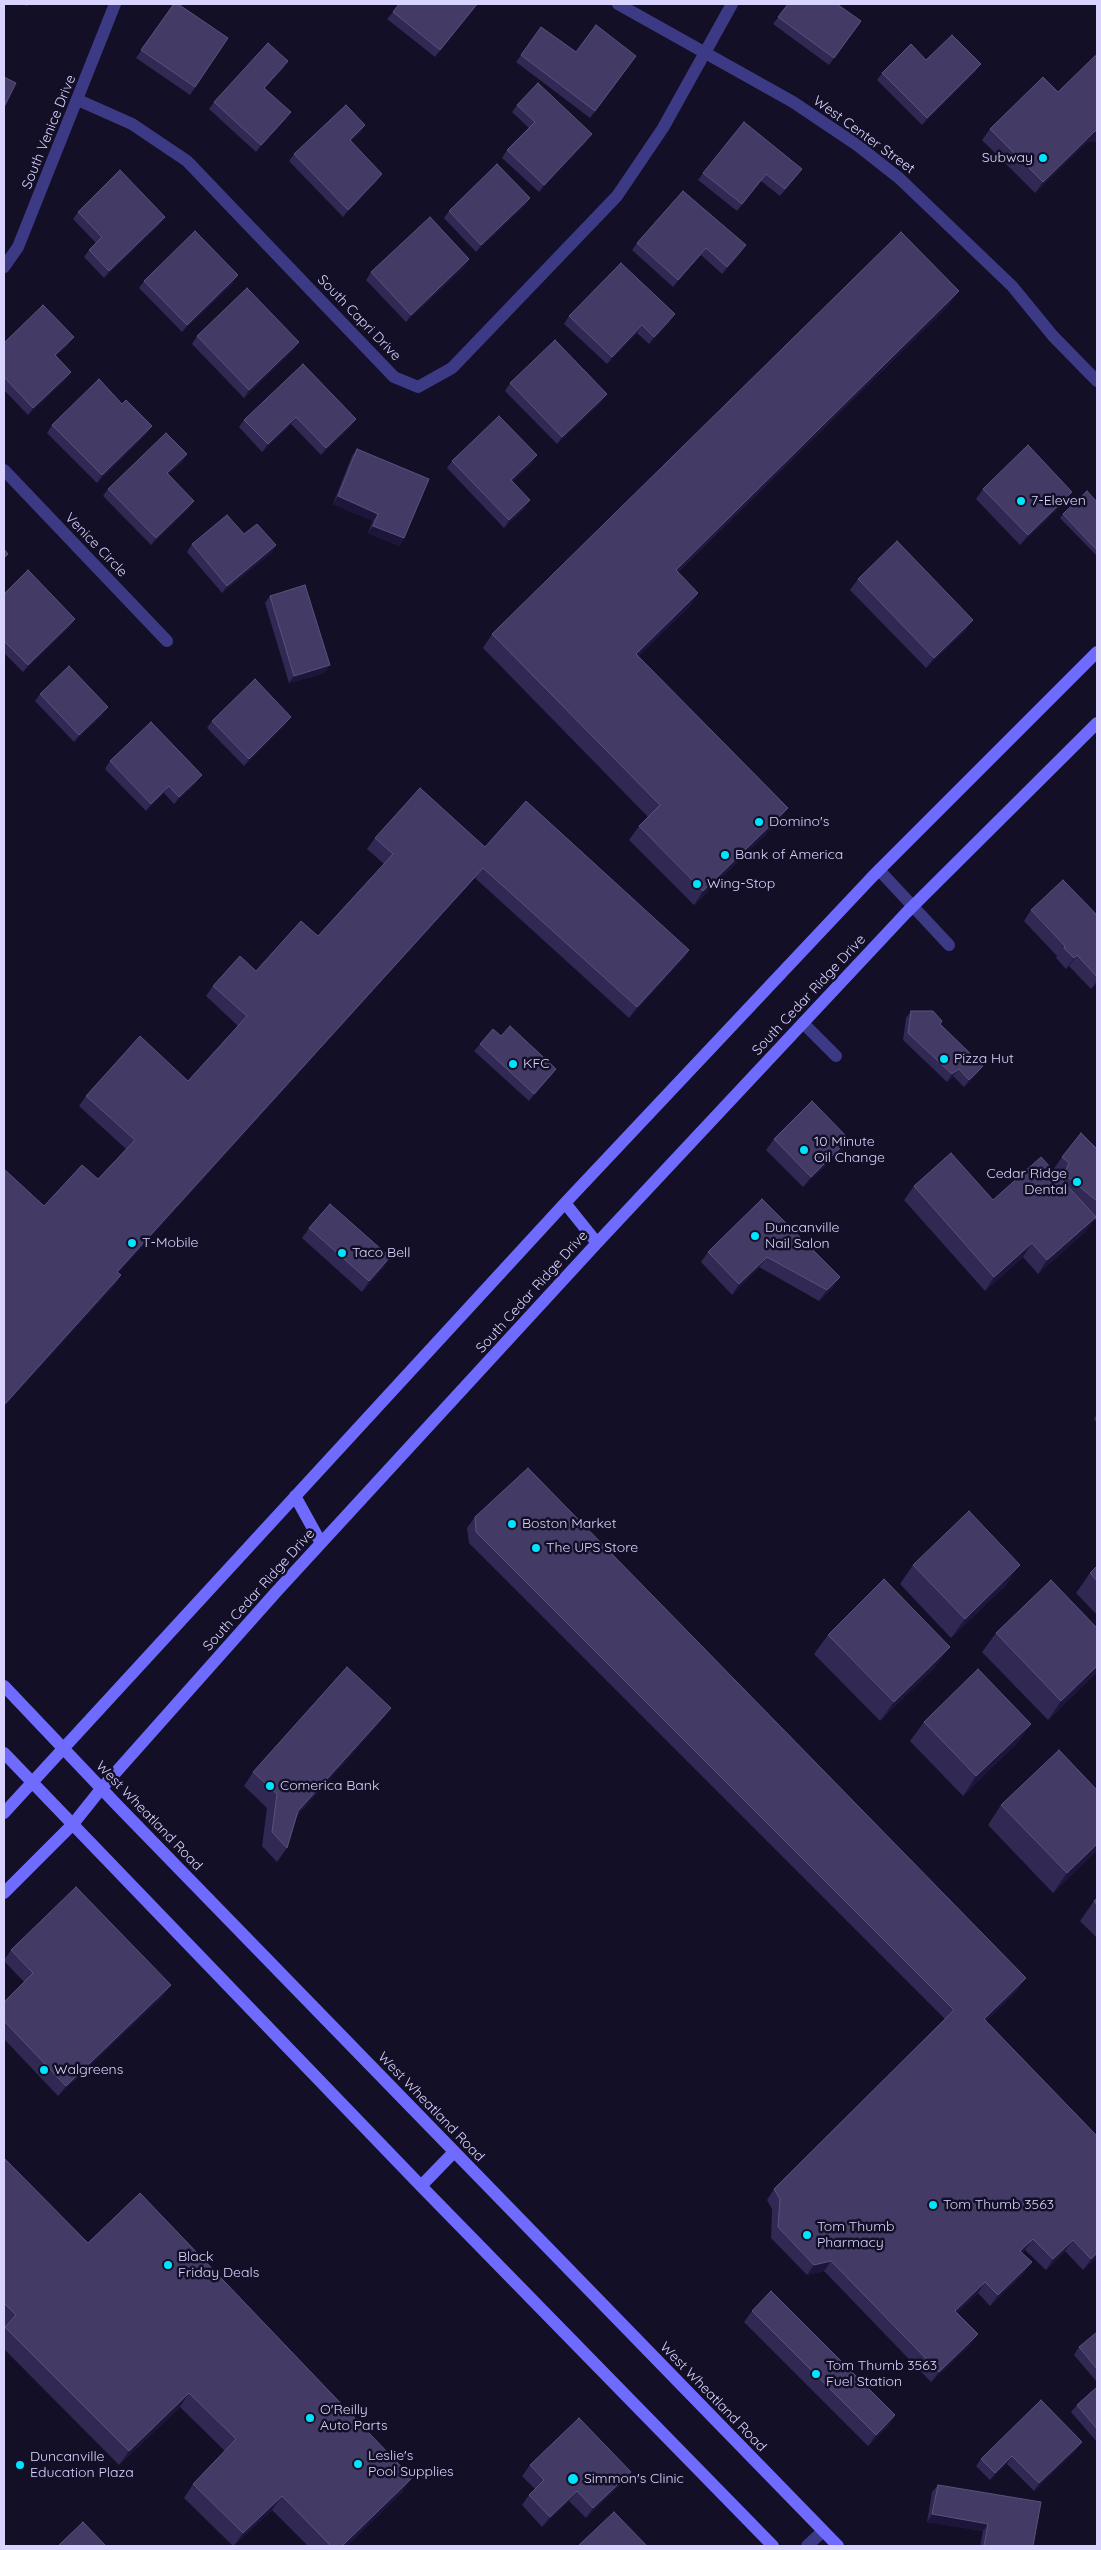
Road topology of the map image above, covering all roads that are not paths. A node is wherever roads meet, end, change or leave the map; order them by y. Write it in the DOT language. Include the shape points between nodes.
graph roads {
  1 [pos="115,4"];
  2 [pos="618,4"];
  3 [pos="732,4"];
  4 [pos="707,54"];
  5 [pos="78,100"];
  6 [pos="4,267"];
  7 [pos="1097,381"];
  8 [pos="4,470"];
  9 [pos="167,641"];
  10 [pos="1097,652"];
  11 [pos="1097,723"];
  12 [pos="879,870"];
  13 [pos="914,906"];
  14 [pos="949,945"];
  15 [pos="803,1023"];
  16 [pos="836,1056"];
  17 [pos="565,1203"];
  18 [pos="597,1243"];
  19 [pos="295,1496"];
  20 [pos="321,1543"];
  21 [pos="4,1686"];
  22 [pos="63,1748"];
  23 [pos="4,1753"];
  24 [pos="33,1783"];
  25 [pos="101,1789"];
  26 [pos="4,1813"];
  27 [pos="73,1824"];
  28 [pos="4,1893"];
  29 [pos="454,2152"];
  30 [pos="421,2186"];
  31 [pos="822,2530"];
  32 [pos="773,2546"];
  33 [pos="807,2546"];
  34 [pos="838,2546"];
  1 -- 5 [label="street, South Venice Drive"];
  2 -- 4 [label="street, West Center Street"];
  3 -- 4 [label="street"];
  4 -- 5 [label="street, South Capri Drive" via="617,196 452,368 418,387 394,376 187,161 132,124"];
  4 -- 7 [label="street, West Center Street" via="793,102 899,178 1012,286 1053,336"];
  5 -- 6 [label="street, South Venice Drive" via="18,247"];
  8 -- 9 [label="street, Venice Circle"];
  10 -- 12 [label="main road"];
  11 -- 13 [label="main road, South Cedar Ridge Drive"];
  12 -- 13 [label="street"];
  12 -- 17 [label="main road"];
  13 -- 14 [label="street"];
  13 -- 15 [label="main road, South Cedar Ridge Drive"];
  15 -- 16 [label="street"];
  15 -- 18 [label="main road, South Cedar Ridge Drive"];
  17 -- 18 [label="main road"];
  17 -- 19 [label="main road"];
  18 -- 20 [label="main road, South Cedar Ridge Drive"];
  19 -- 20 [label="main road"];
  19 -- 22 [label="main road"];
  20 -- 25 [label="main road, South Cedar Ridge Drive"];
  21 -- 22 [label="main road, West Wheatland Road"];
  22 -- 24 [label="main road"];
  22 -- 25 [label="main road, West Wheatland Road"];
  23 -- 24 [label="main road"];
  24 -- 26 [label="main road"];
  24 -- 27 [label="main road"];
  25 -- 27 [label="main road, South Cedar Ridge Drive"];
  25 -- 29 [label="main road, West Wheatland Road"];
  27 -- 28 [label="main road, South Cedar Ridge Drive"];
  27 -- 30 [label="main road"];
  29 -- 30 [label="main road"];
  29 -- 31 [label="main road, West Wheatland Road"];
  30 -- 32 [label="main road"];
  31 -- 33 [label="street"];
  31 -- 34 [label="main road, West Wheatland Road"];
}
